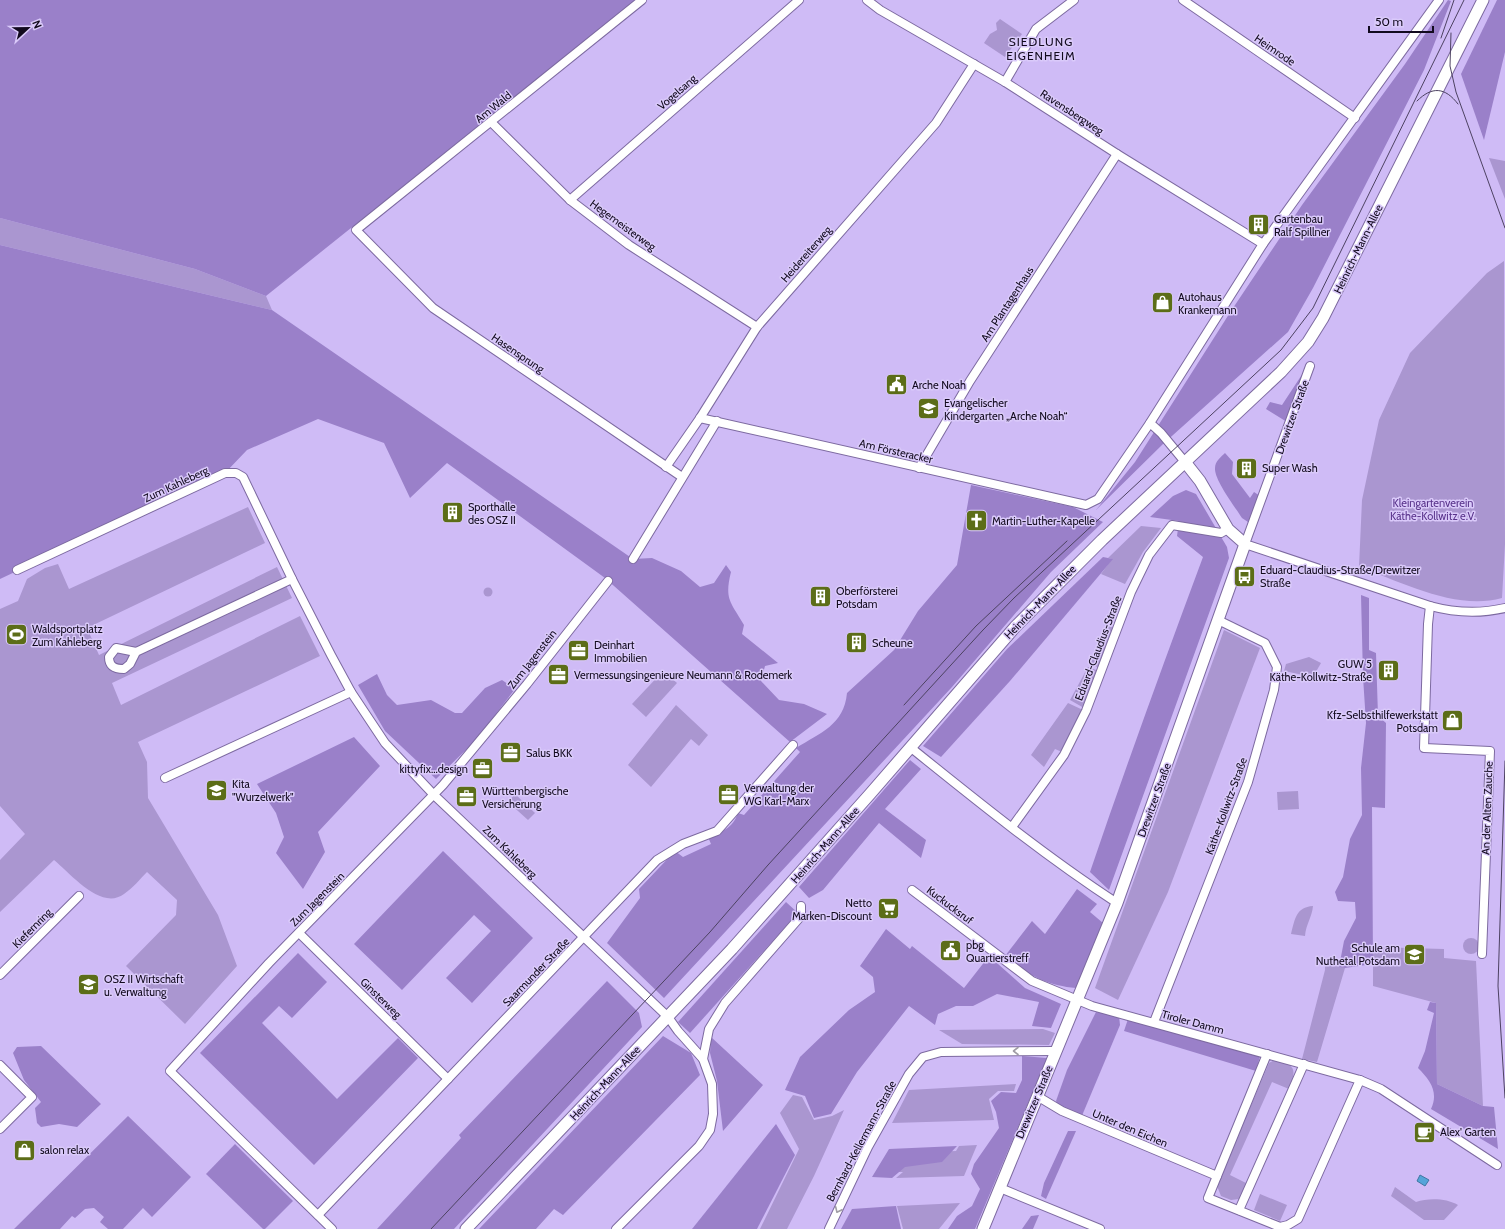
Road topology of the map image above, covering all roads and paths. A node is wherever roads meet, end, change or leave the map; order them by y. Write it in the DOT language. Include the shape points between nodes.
graph roads {
  1 [pos="642,0"];
  2 [pos="799,0"];
  3 [pos="867,0"];
  4 [pos="1074,0"];
  5 [pos="1183,0"];
  6 [pos="1439,0"];
  7 [pos="1483,0"];
  8 [pos="974,64"];
  9 [pos="1005,82"];
  10 [pos="1355,118"];
  11 [pos="491,122"];
  12 [pos="1117,154"];
  13 [pos="570,200"];
  14 [pos="356,230"];
  15 [pos="1263,244"];
  16 [pos="756,327"];
  17 [pos="1310,366"];
  18 [pos="700,418"];
  19 [pos="717,421"];
  20 [pos="1150,423"];
  21 [pos="1185,462"];
  22 [pos="666,467"];
  23 [pos="919,468"];
  24 [pos="682,477"];
  25 [pos="1228,529"];
  26 [pos="1245,544"];
  27 [pos="633,559"];
  28 [pos="17,570"];
  29 [pos="292,579"];
  30 [pos="608,581"];
  31 [pos="1430,606"];
  32 [pos="1505,608"];
  33 [pos="1218,620"];
  34 [pos="136,652"];
  35 [pos="351,692"];
  36 [pos="794,745"];
  37 [pos="910,747"];
  38 [pos="165,778"];
  39 [pos="434,795"];
  40 [pos="1012,828"];
  41 [pos="912,890"];
  42 [pos="79,896"];
  43 [pos="1117,903"];
  44 [pos="801,906"];
  45 [pos="299,933"];
  46 [pos="584,938"];
  47 [pos="1482,954"];
  48 [pos="0,975"];
  49 [pos="1077,999"];
  50 [pos="668,1017"];
  51 [pos="1154,1022"];
  52 [pos="1056,1051"];
  53 [pos="1267,1054"];
  54 [pos="703,1059"];
  55 [pos="1304,1064"];
  56 [pos="0,1065"];
  57 [pos="448,1079"];
  58 [pos="1360,1080"];
  59 [pos="1037,1096"];
  60 [pos="0,1130"];
  61 [pos="1498,1165"];
  62 [pos="1217,1176"];
  63 [pos="1000,1188"];
  64 [pos="1239,1210"];
  65 [pos="318,1215"];
  66 [pos="332,1229"];
  67 [pos="466,1229"];
  68 [pos="616,1229"];
  69 [pos="829,1229"];
  70 [pos="983,1229"];
  71 [pos="1100,1229"];
  1 -- 11 [label="street, Am Wald"];
  2 -- 13 [label="street, Vogelsang"];
  3 -- 8 [label="street, Ravensbergweg"];
  4 -- 9 [label="street" via="1036,30"];
  5 -- 10 [label="street, Heimrode"];
  6 -- 10 [label="street"];
  7 -- 21 [label="main road, Heinrich-Mann-Allee" via="1337,292 1308,342 1281,372"];
  8 -- 9 [label="street, Ravensbergweg"];
  8 -- 16 [label="street, Heidereiterweg" via="936,123"];
  9 -- 12 [label="street, Ravensbergweg"];
  10 -- 15 [label="street"];
  11 -- 13 [label="street, Hegemeisterweg"];
  11 -- 14 [label="street, Am Wald"];
  12 -- 15 [label="street, Ravensbergweg"];
  12 -- 23 [label="street, Am Plantagenhaus" via="970,381"];
  13 -- 16 [label="street, Hegemeisterweg" via="630,245"];
  14 -- 22 [label="street, Hasensprung" via="433,308"];
  15 -- 20 [label="street"];
  16 -- 18 [label="street, Heidereiterweg"];
  17 -- 26 [label="street, Drewitzer Straße"];
  18 -- 19 [label="street, Am Försteracker"];
  18 -- 22 [label="street, Heidereiterweg"];
  19 -- 23 [label="street, Am Försteracker"];
  19 -- 24 [label="street"];
  20 -- 21 [label="street"];
  20 -- 23 [label="street, Am Försteracker" via="1098,499 1086,505"];
  21 -- 25 [label="main road" via="1200,481"];
  21 -- 37 [label="main road, Heinrich-Mann-Allee" via="1041,600"];
  22 -- 24 [label="street, Hasensprung"];
  24 -- 27 [label="street"];
  25 -- 26 [label="main road"];
  25 -- 40 [label="street, Eduard-Claudius-Straße" via="1221,533 1172,525 1150,555 1131,592 1094,691 1068,748 1050,778"];
  26 -- 31 [label="street"];
  26 -- 33 [label="main road, Drewitzer Straße"];
  28 -- 29 [label="street, Zum Kahleberg" via="225,473 236,473 243,477"];
  29 -- 34 [label="street"];
  29 -- 35 [label="street, Zum Kahleberg"];
  30 -- 39 [label="street, Zum Jagenstein" via="527,684"];
  31 -- 32 [label="street" via="1471,613"];
  31 -- 47 [label="street, An der Alten Zauche" via="1424,748 1490,751"];
  33 -- 43 [label="main road, Drewitzer Straße"];
  33 -- 51 [label="street, Käthe-Kollwitz-Straße" via="1265,643 1277,668 1274,690 1246,788"];
  35 -- 38 [label="street"];
  35 -- 39 [label="street, Zum Kahleberg" via="385,743"];
  36 -- 46 [label="street, Saarmunder Straße" via="717,831 683,844 657,860"];
  37 -- 40 [label="street"];
  37 -- 50 [label="main road, Heinrich-Mann-Allee" via="797,877"];
  39 -- 45 [label="street, Zum Jagenstein"];
  39 -- 46 [label="street, Zum Kahleberg"];
  40 -- 43 [label="street"];
  41 -- 49 [label="street, Kuckucksruf" via="1027,978"];
  42 -- 48 [label="street, Kiefernring"];
  43 -- 49 [label="main road, Drewitzer Straße"];
  44 -- 54 [label="street" via="801,916 724,1005 709,1029"];
  45 -- 57 [label="street, Ginsterweg"];
  45 -- 65 [label="street, Zum Jagenstein" via="170,1071"];
  46 -- 50 [label="street, Zum Kahleberg"];
  46 -- 57 [label="street, Saarmunder Straße"];
  49 -- 51 [label="street, Tiroler Damm" via="1092,1006"];
  49 -- 52 [label="main road, Drewitzer Straße"];
  50 -- 54 [label="street, Zum Kahleberg"];
  50 -- 67 [label="main road, Heinrich-Mann-Allee"];
  51 -- 53 [label="street, Tiroler Damm"];
  52 -- 59 [label="main road, Drewitzer Straße"];
  52 -- 69 [label="street, Bernhard-Kellermann-Straße, one-way" via="941,1052 923,1057 909,1074 882,1122"];
  53 -- 55 [label="street, Tiroler Damm"];
  53 -- 62 [label="street"];
  54 -- 68 [label="street" via="712,1084 713,1114 710,1130 699,1146"];
  55 -- 58 [label="street, Tiroler Damm"];
  55 -- 64 [label="street"];
  56 -- 60 [label="street" via="32,1097"];
  57 -- 65 [label="street, Saarmunder Straße"];
  58 -- 61 [label="street, Tiroler Damm" via="1381,1089"];
  58 -- 64 [label="street" via="1298,1220 1280,1227"];
  59 -- 62 [label="street, Unter den Eichen" via="1062,1111"];
  59 -- 63 [label="main road, Drewitzer Straße"];
  62 -- 64 [label="street" via="1208,1198"];
  63 -- 70 [label="main road, Drewitzer Straße"];
  63 -- 71 [label="street"];
  65 -- 66 [label="street"];
}
